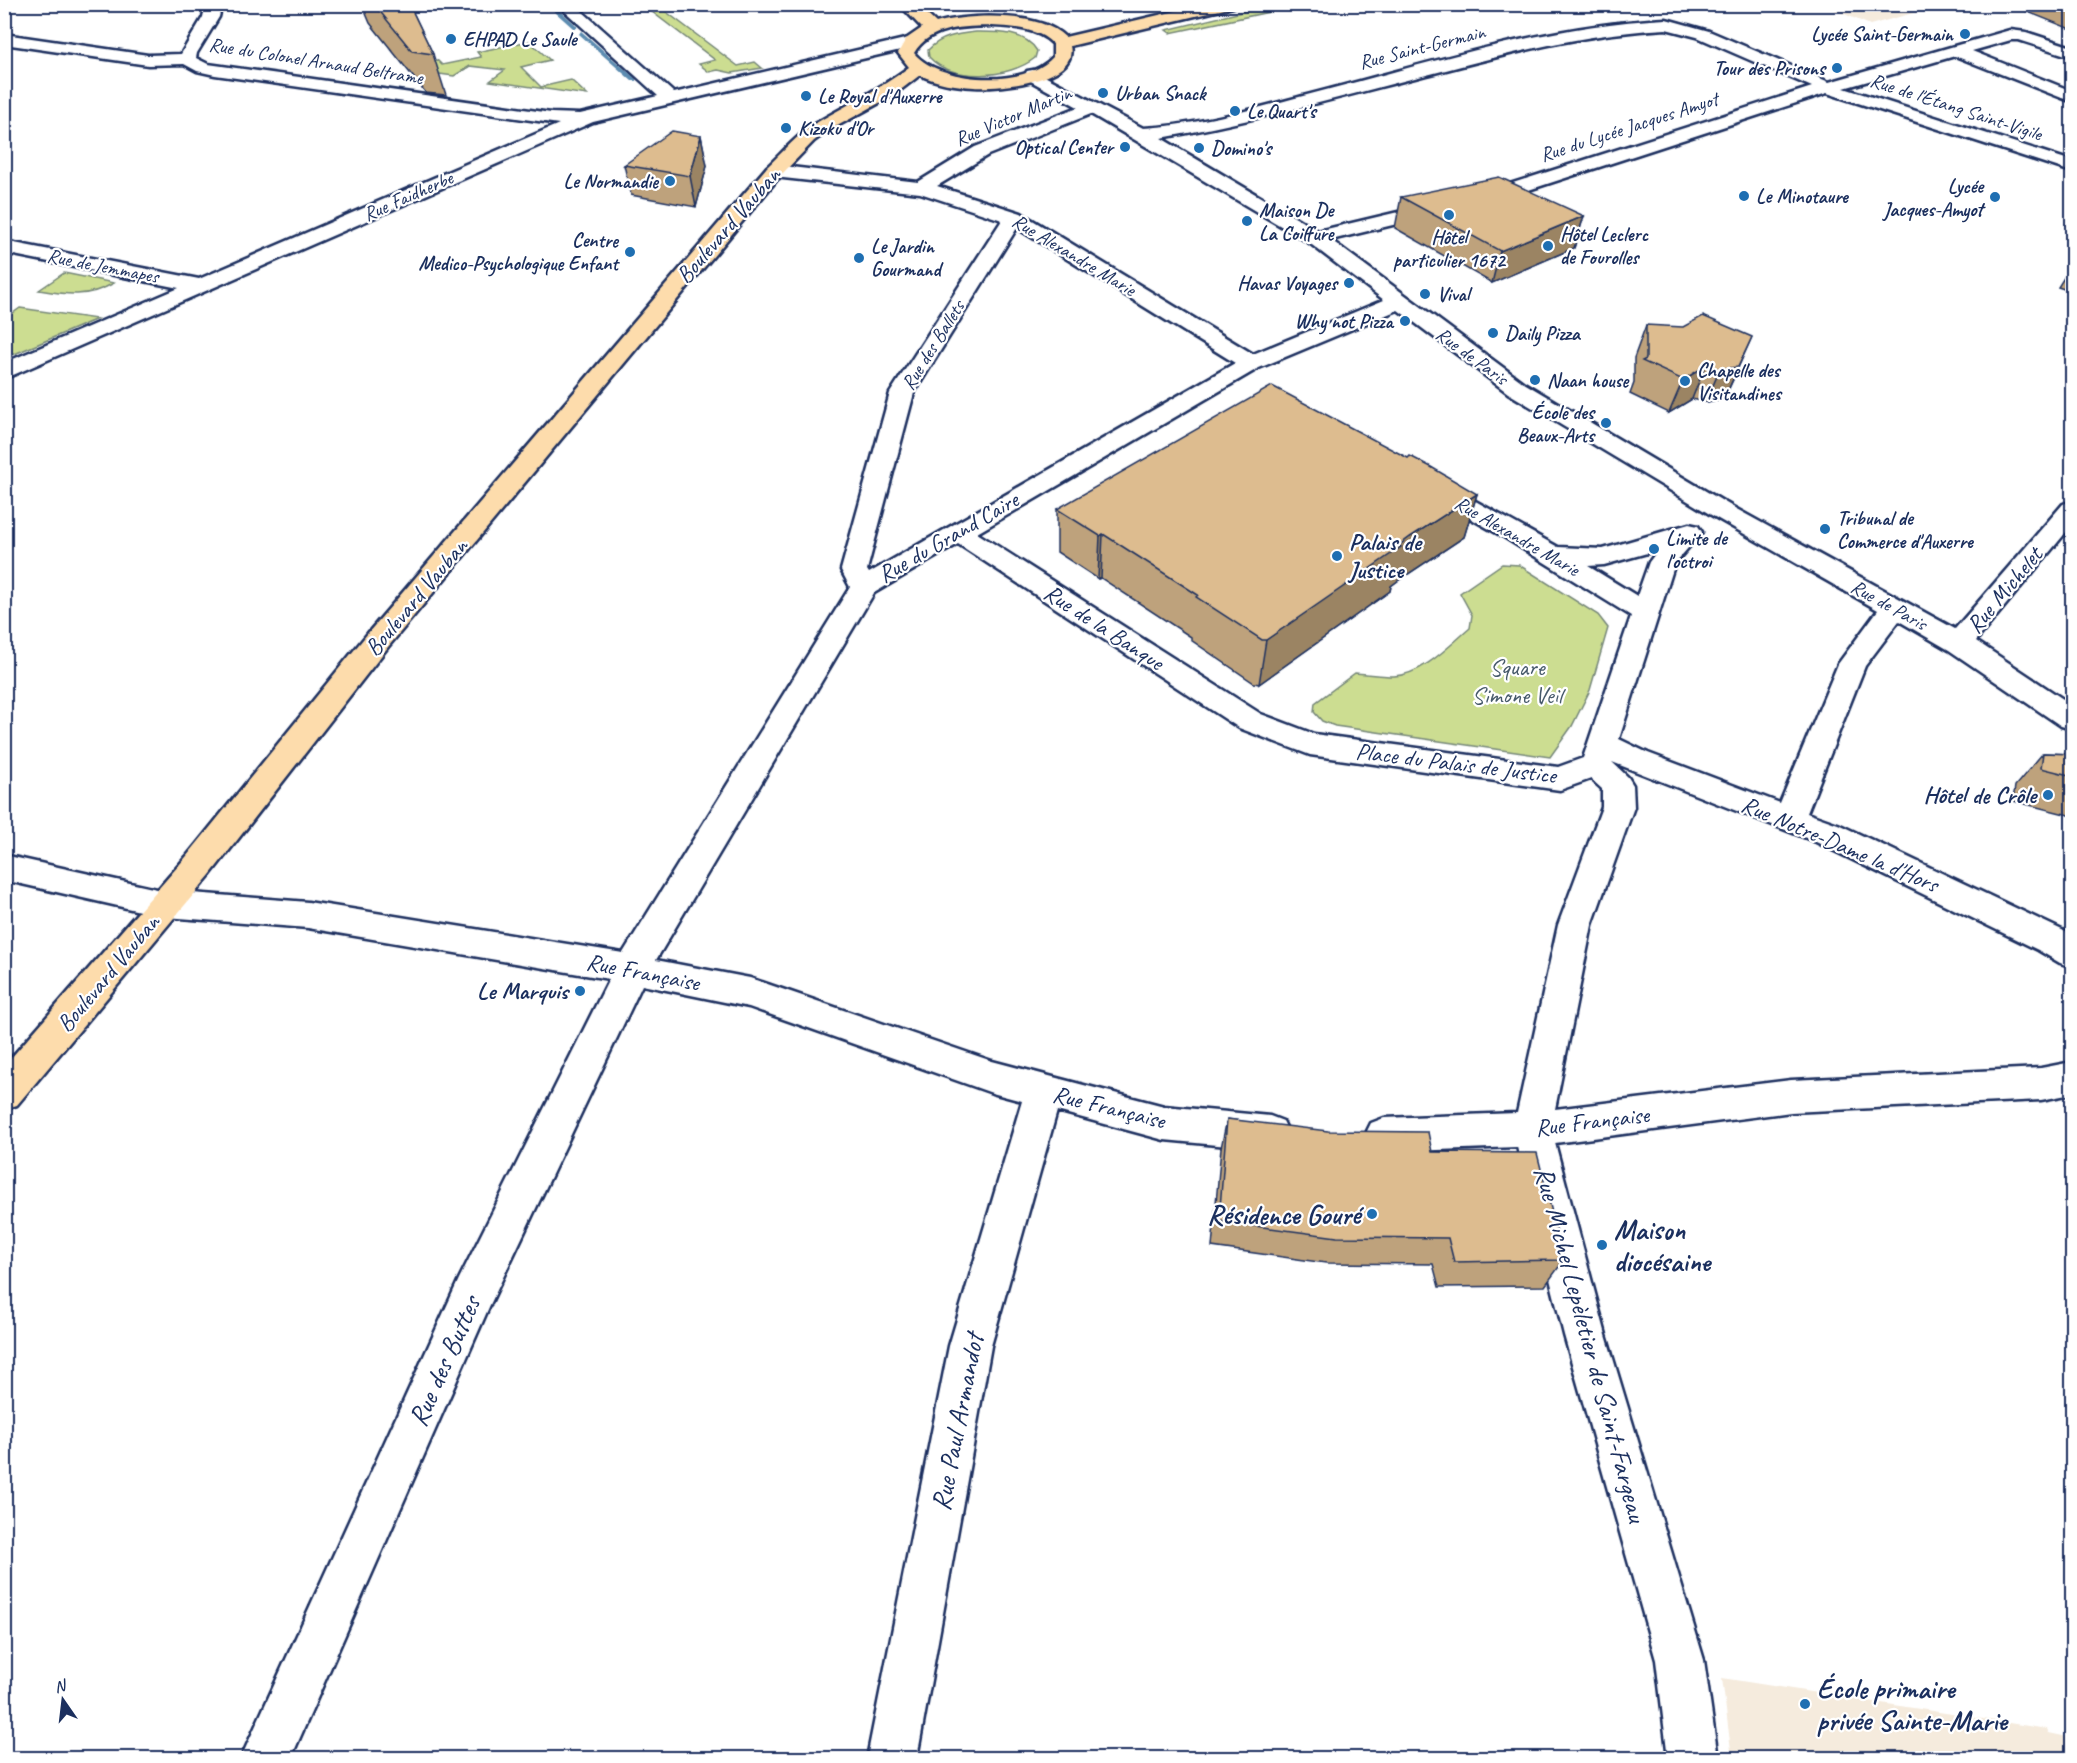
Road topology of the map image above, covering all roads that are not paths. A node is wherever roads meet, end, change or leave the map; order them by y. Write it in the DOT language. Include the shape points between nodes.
graph roads {
  1 [pos="214,4"];
  2 [pos="564,4"];
  3 [pos="906,4"];
  4 [pos="925,4"];
  5 [pos="1176,4"];
  6 [pos="1228,4"];
  7 [pos="1602,10"];
  8 [pos="962,23"];
  9 [pos="1626,26"];
  10 [pos="1077,28"];
  11 [pos="933,29"];
  12 [pos="1041,30"];
  13 [pos="4,39"];
  14 [pos="909,43"];
  15 [pos="1061,43"];
  16 [pos="1955,50"];
  17 [pos="188,59"];
  18 [pos="2071,60"];
  19 [pos="826,64"];
  20 [pos="914,65"];
  21 [pos="1033,75"];
  22 [pos="958,81"];
  23 [pos="1826,88"];
  24 [pos="927,89"];
  25 [pos="906,96"];
  26 [pos="2073,97"];
  27 [pos="671,99"];
  28 [pos="1092,108"];
  29 [pos="842,116"];
  30 [pos="587,118"];
  31 [pos="1152,136"];
  32 [pos="2073,167"];
  33 [pos="774,171"];
  34 [pos="922,188"];
  35 [pos="1014,216"];
  36 [pos="1315,238"];
  37 [pos="4,247"];
  38 [pos="202,286"];
  39 [pos="1398,302"];
  40 [pos="4,372"];
  41 [pos="1245,375"];
  42 [pos="1418,479"];
  43 [pos="2073,508"];
  44 [pos="1722,511"];
  45 [pos="957,532"];
  46 [pos="1684,534"];
  47 [pos="1551,555"];
  48 [pos="864,587"];
  49 [pos="1894,608"];
  50 [pos="1644,612"];
  51 [pos="1959,643"];
  52 [pos="2073,719"];
  53 [pos="1250,721"];
  54 [pos="1600,754"];
  55 [pos="1789,819"];
  56 [pos="4,867"];
  57 [pos="166,904"];
  58 [pos="2073,953"];
  59 [pos="632,969"];
  60 [pos="2073,1078"];
  61 [pos="1044,1091"];
  62 [pos="4,1093"];
  63 [pos="1532,1129"];
  64 [pos="1306,1136"];
  65 [pos="1350,1136"];
  66 [pos="266,1758"];
  67 [pos="892,1758"];
  68 [pos="1693,1758"];
  1 -- 17 [label="street"];
  2 -- 27 [label="street"];
  3 -- 11 [label="main road"];
  4 -- 8 [label="main road"];
  5 -- 10 [label="main road"];
  6 -- 10 [label="main road"];
  7 -- 9 [label="street"];
  8 -- 11 [label="main road"];
  8 -- 12 [label="main road" via="1007,22"];
  9 -- 23 [label="street, Rue Saint-Germain" via="1666,24 1687,28"];
  9 -- 31 [label="street, Rue Saint-Germain" via="1550,38"];
  10 -- 12 [label="main road"];
  10 -- 15 [label="main road"];
  11 -- 14 [label="main road"];
  12 -- 15 [label="main road"];
  13 -- 17 [label="street, Rue du Colonel Arnaud Beltrame" via="148,60"];
  14 -- 19 [label="street, Rue Faidherbe"];
  14 -- 20 [label="main road" via="906,53"];
  15 -- 21 [label="main road" via="1064,48 1060,60"];
  16 -- 18 [label="street, Rue du Lycée Jacques Amyot" via="1999,38"];
  16 -- 23 [label="street, Rue du Lycée Jacques Amyot"];
  16 -- 26 [label="street"];
  17 -- 30 [label="street, Rue du Colonel Arnaud Beltrame" via="202,68 233,73 551,118"];
  19 -- 20 [label="street, Rue Faidherbe"];
  19 -- 27 [label="street, Rue Faidherbe"];
  20 -- 22 [label="main road" via="935,76"];
  20 -- 29 [label="main road, Boulevard Vauban" via="888,91"];
  21 -- 22 [label="main road"];
  21 -- 28 [label="street, Rue de Paris"];
  22 -- 24 [label="main road"];
  23 -- 32 [label="street, Rue de l'Étang Saint-Vigile"];
  23 -- 36 [label="street, Rue du Lycée Jacques Amyot" via="1497,194"];
  25 -- 29 [label="main road, Boulevard Vauban"];
  27 -- 30 [label="street, Rue Faidherbe"];
  28 -- 31 [label="street, Rue de Paris"];
  28 -- 34 [label="street, Rue Victor Martin" via="993,145 947,168"];
  29 -- 33 [label="main road, Boulevard Vauban" via="808,136"];
  30 -- 38 [label="street, Rue Faidherbe"];
  31 -- 36 [label="street, Rue de Paris"];
  33 -- 34 [label="street, Rue Alexandre Marie"];
  33 -- 57 [label="main road, Boulevard Vauban" via="378,640"];
  34 -- 35 [label="street, Rue Alexandre Marie"];
  35 -- 41 [label="street, Rue Alexandre Marie"];
  35 -- 48 [label="street, Rue des Ballets" via="902,393 854,570"];
  36 -- 39 [label="street, Rue de Paris"];
  37 -- 38 [label="street, Rue de Jemmapes"];
  38 -- 40 [label="street, Rue Faidherbe"];
  39 -- 41 [label="street, Rue du Grand Caire"];
  39 -- 44 [label="street, Rue de Paris" via="1516,388"];
  41 -- 45 [label="street, Rue du Grand Caire"];
  42 -- 47 [label="street, Rue Alexandre Marie"];
  43 -- 51 [label="street, Rue Michelet"];
  44 -- 46 [label="street"];
  44 -- 49 [label="street, Rue de Paris"];
  45 -- 48 [label="street, Rue du Grand Caire"];
  45 -- 53 [label="street, Rue de la Banque"];
  46 -- 47 [label="street" via="1604,557"];
  46 -- 50 [label="street" via="1662,562"];
  47 -- 50 [label="street, Rue Alexandre Marie"];
  48 -- 59 [label="street, Rue du Grand Caire"];
  49 -- 51 [label="street, Rue de Paris"];
  49 -- 55 [label="street" via="1852,664"];
  50 -- 54 [label="street"];
  51 -- 52 [label="street, Rue de Paris"];
  53 -- 54 [label="street, Place du Palais de Justice" via="1310,744 1560,779"];
  54 -- 55 [label="street, Rue Notre-Dame la d'Hors" via="1637,760"];
  54 -- 63 [label="street, Rue Michel Lepèletier de Saint-Fargeau" via="1617,785 1618,807 1575,926"];
  55 -- 58 [label="street, Rue Notre-Dame la d'Hors" via="1849,843"];
  56 -- 57 [label="street, Rue Française"];
  57 -- 59 [label="street, Rue Française" via="319,917"];
  57 -- 62 [label="main road, Boulevard Vauban"];
  59 -- 61 [label="street, Rue Française" via="750,993 992,1077"];
  59 -- 66 [label="street, Rue des Buttes" via="474,1293"];
  60 -- 63 [label="street, Rue Française" via="2041,1084 1791,1096"];
  61 -- 64 [label="street, Rue Française" via="1164,1123"];
  61 -- 67 [label="street, Rue Paul Armandot" via="970,1346"];
  63 -- 65 [label="street, Rue Française"];
  63 -- 68 [label="street, Rue Michel Lepèletier de Saint-Fargeau" via="1585,1335 1680,1660"];
}
